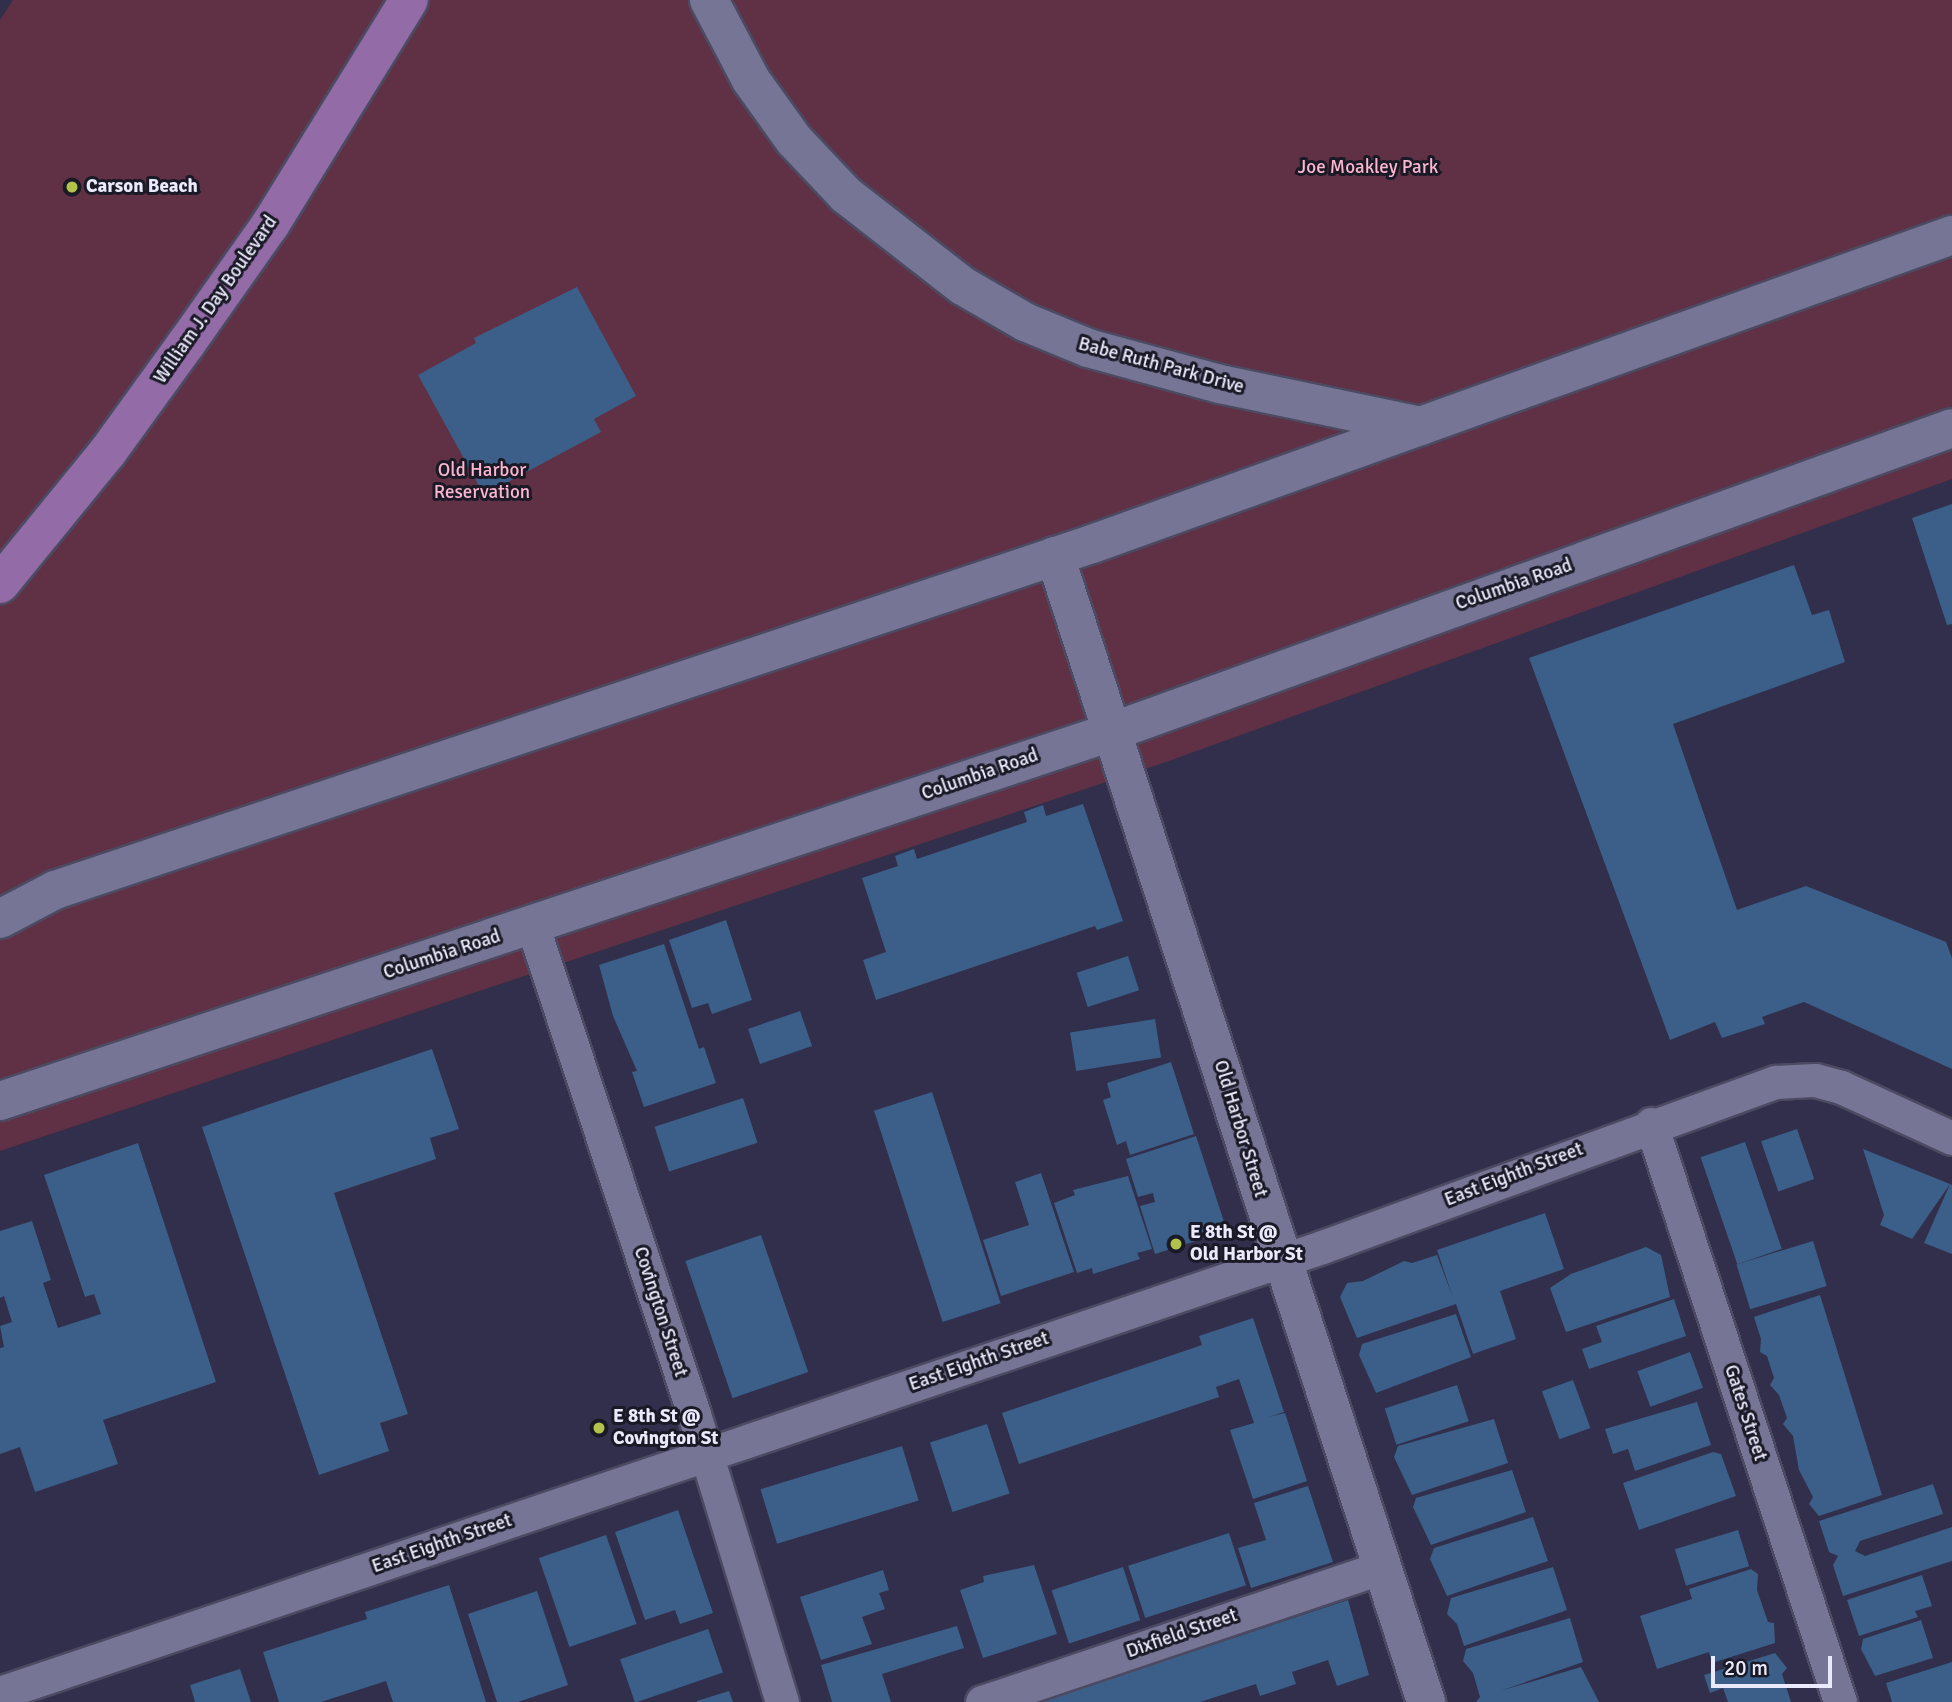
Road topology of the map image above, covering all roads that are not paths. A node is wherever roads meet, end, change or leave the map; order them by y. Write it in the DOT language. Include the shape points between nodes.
graph roads {
  1 [pos="410,0"];
  2 [pos="709,0"];
  3 [pos="1952,235"];
  4 [pos="1421,426"];
  5 [pos="1952,428"];
  6 [pos="1055,556"];
  7 [pos="0,584"];
  8 [pos="1111,732"];
  9 [pos="55,890"];
  10 [pos="0,898"];
  11 [pos="0,919"];
  12 [pos="532,924"];
  13 [pos="0,1101"];
  14 [pos="1651,1124"];
  15 [pos="1952,1138"];
  16 [pos="1282,1260"];
  17 [pos="706,1455"];
  18 [pos="1382,1567"];
  19 [pos="0,1693"];
  20 [pos="782,1702"];
  21 [pos="982,1702"];
  22 [pos="1426,1702"];
  23 [pos="1840,1702"];
  1 -- 7 [label="main road, William J. Day Boulevard" via="270,225 217,301 107,453"];
  2 -- 4 [label="main road, Babe Ruth Park Drive" via="751,80 794,140 846,195 963,286 1025,322 1088,348 1220,384"];
  3 -- 4 [label="main road"];
  4 -- 6 [label="main road"];
  5 -- 8 [label="main road, Columbia Road"];
  6 -- 8 [label="main road, Old Harbor Street"];
  6 -- 9 [label="main road"];
  8 -- 12 [label="main road, Columbia Road"];
  8 -- 16 [label="main road, Old Harbor Street"];
  9 -- 10 [label="main road"];
  9 -- 11 [label="main road"];
  12 -- 13 [label="main road, Columbia Road"];
  12 -- 17 [label="street, Covington Street"];
  14 -- 15 [label="street, East Eighth Street" via="1776,1082 1802,1079 1841,1087"];
  14 -- 16 [label="street, East Eighth Street"];
  14 -- 23 [label="street, Gates Street"];
  16 -- 17 [label="street, East Eighth Street"];
  16 -- 18 [label="main road, Old Harbor Street"];
  17 -- 19 [label="street, East Eighth Street"];
  17 -- 20 [label="street, Covington Street"];
  18 -- 21 [label="street, Dixfield Street"];
  18 -- 22 [label="main road, Old Harbor Street"];
}
